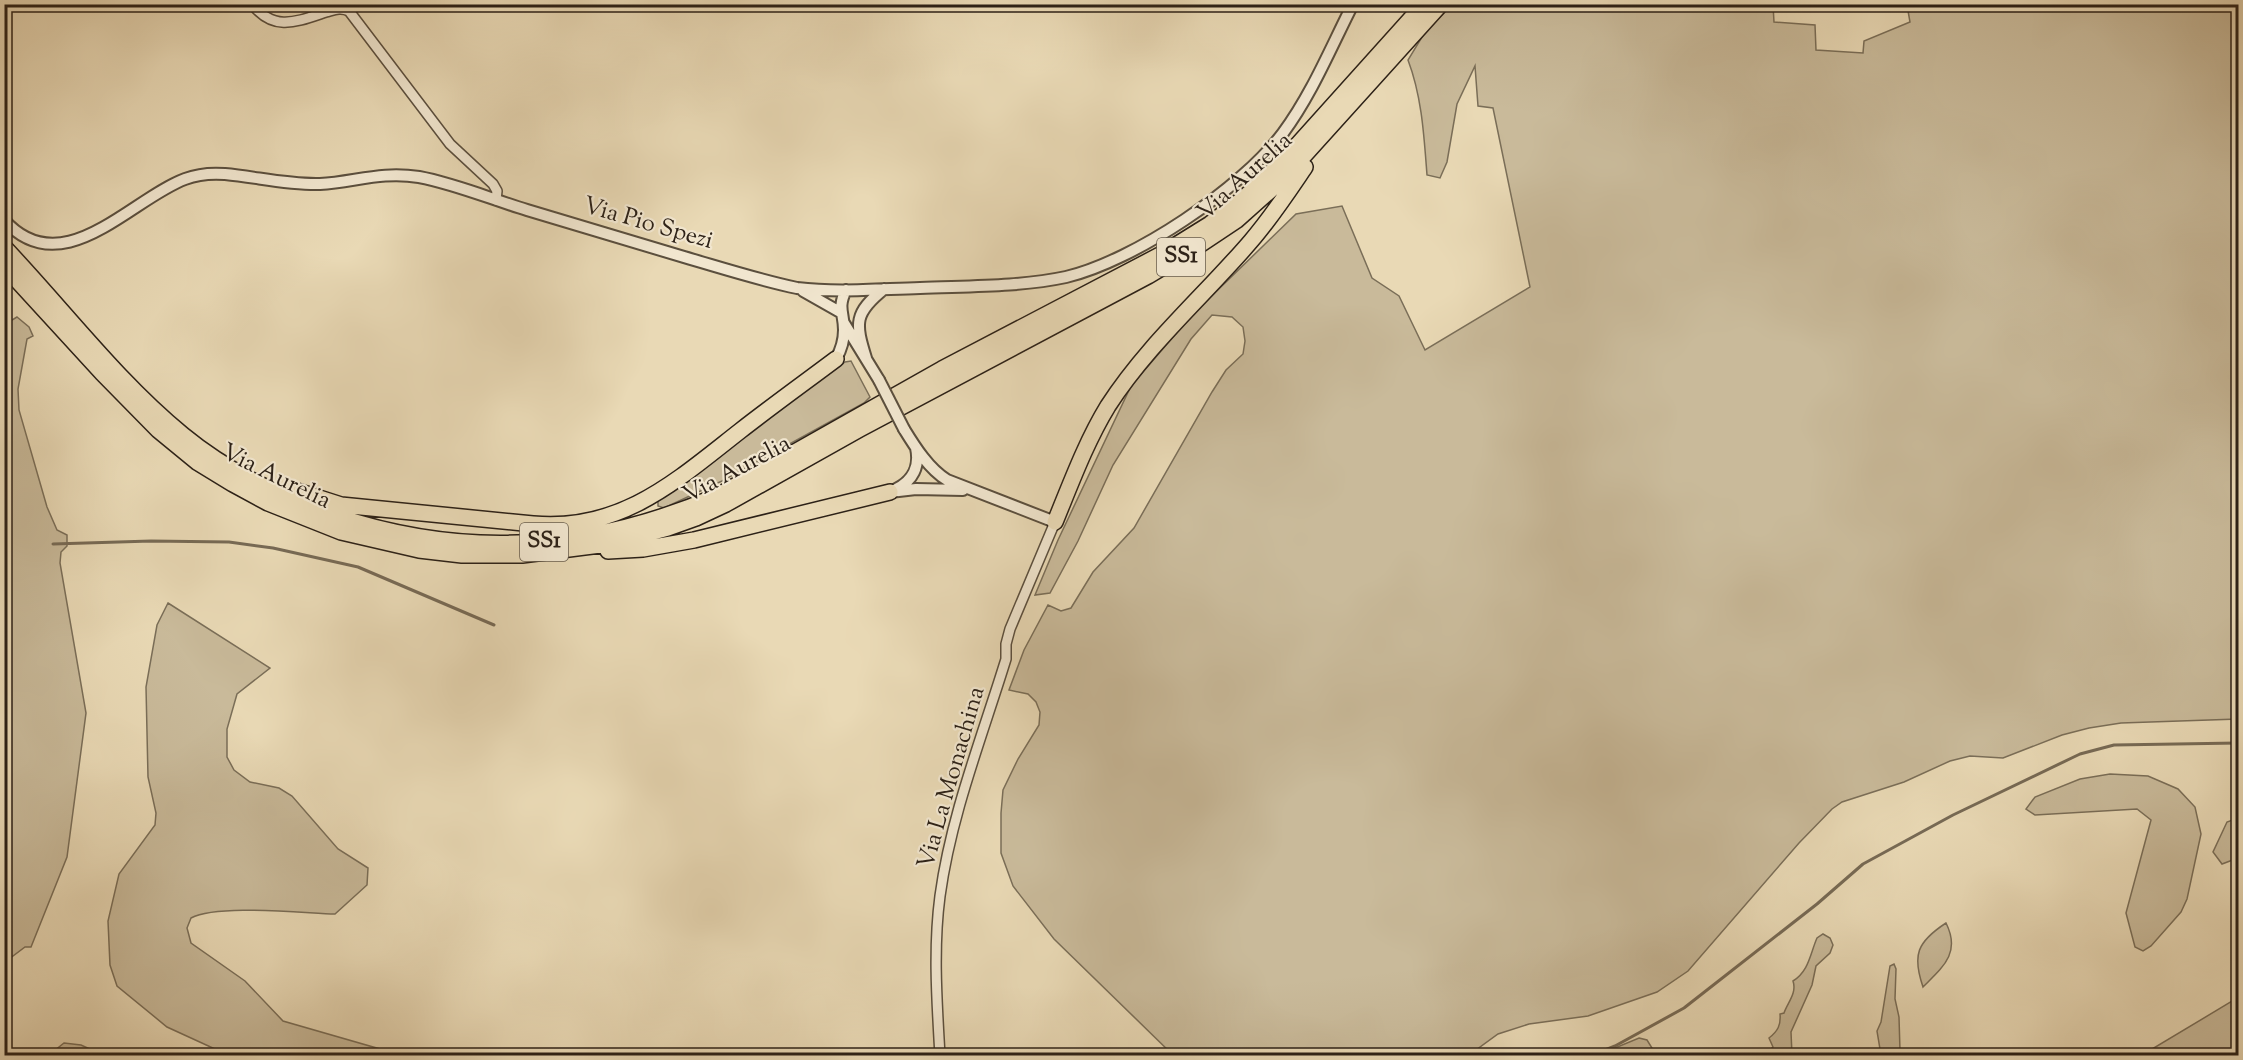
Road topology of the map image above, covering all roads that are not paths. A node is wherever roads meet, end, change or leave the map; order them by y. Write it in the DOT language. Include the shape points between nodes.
graph roads {
  1 [pos="252,4"];
  2 [pos="1353,4"];
  3 [pos="1424,4"];
  4 [pos="1441,4"];
  5 [pos="1336,121"];
  6 [pos="496,200"];
  7 [pos="4,220"];
  8 [pos="4,247"];
  9 [pos="4,266"];
  10 [pos="4,271"];
  11 [pos="798,288"];
  12 [pos="884,289"];
  13 [pos="850,290"];
  14 [pos="34,298"];
  15 [pos="840,312"];
  16 [pos="861,312"];
  17 [pos="844,323"];
  18 [pos="866,358"];
  19 [pos="836,359"];
  20 [pos="916,448"];
  21 [pos="226,466"];
  22 [pos="972,491"];
  23 [pos="890,492"];
  24 [pos="1055,522"];
  25 [pos="551,553"];
  26 [pos="940,1056"];
  1 -- 6 [label="street" via="265,18 280,22 346,9 450,144 495,186"];
  2 -- 12 [label="street, Via Pio Spezi" via="1292,121 1276,142 1249,169 1148,242 1114,260 1056,279"];
  3 -- 21 [label="highway, Via Aurelia / SS1" via="1282,162 1210,224 1160,255 687,509 579,538 522,544 474,543 403,535 357,524 310,508"];
  4 -- 5 [label="highway, Via Aurelia / SS1"];
  5 -- 24 [label="highway" via="1262,228 1151,349 1120,390 1101,418"];
  5 -- 25 [label="highway, Via Aurelia / SS1" via="1252,207 1158,270 696,518 625,540"];
  6 -- 7 [label="street, Via Pio Spezi" via="440,182 399,175 309,184 206,174 178,182 84,237 42,242 26,238"];
  6 -- 11 [label="street, Via Pio Spezi"];
  8 -- 21 [label="highway, Via Aurelia / SS1" via="151,406"];
  9 -- 14 [label="highway, Via Aurelia / SS1"];
  10 -- 14 [label="highway"];
  11 -- 13 [label="street, Via Pio Spezi"];
  11 -- 15 [label="street"];
  12 -- 13 [label="street, Via Pio Spezi"];
  12 -- 16 [label="street"];
  13 -- 15 [label="street" via="841,302"];
  13 -- 16 [label="street"];
  14 -- 25 [label="highway, Via Aurelia / SS1" via="158,430 206,468 268,502 329,528 401,547 483,556"];
  15 -- 17 [label="street"];
  16 -- 18 [label="street" via="858,330"];
  17 -- 18 [label="street"];
  17 -- 19 [label="street"];
  18 -- 19 [label="street" via="848,354"];
  18 -- 20 [label="street, bridge"];
  19 -- 21 [label="highway" via="667,488 623,511 579,523 544,525 341,505"];
  20 -- 22 [label="street" via="942,477"];
  20 -- 23 [label="street" via="912,477"];
  22 -- 23 [label="street"];
  22 -- 24 [label="street"];
  23 -- 25 [label="highway" via="667,545"];
  24 -- 26 [label="street, Via La Monachina" via="1010,629 1006,659 950,840 937,928"];
}
